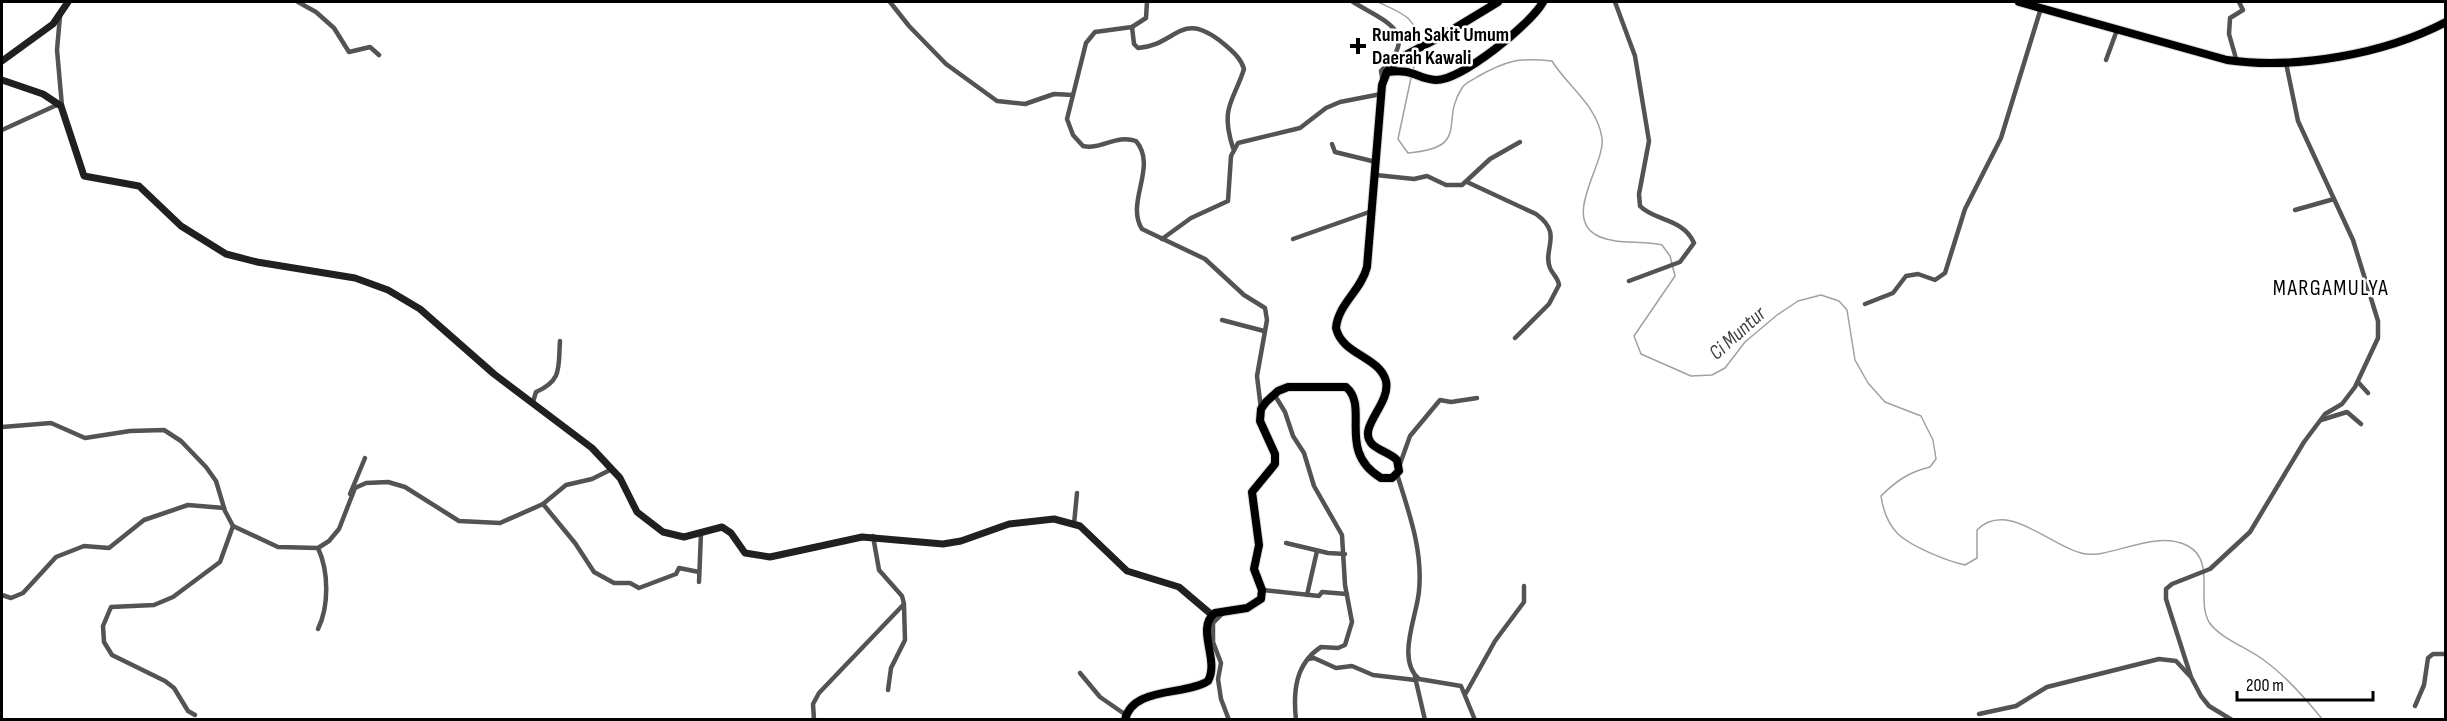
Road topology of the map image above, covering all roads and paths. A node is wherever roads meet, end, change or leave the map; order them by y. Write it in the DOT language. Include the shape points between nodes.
graph roads {
  1 [pos="68,2"];
  2 [pos="298,2"];
  3 [pos="890,2"];
  4 [pos="1147,2"];
  5 [pos="1353,2"];
  6 [pos="1498,2"];
  7 [pos="1543,2"];
  8 [pos="1615,2"];
  9 [pos="2019,2"];
  10 [pos="2239,2"];
  11 [pos="2036,5"];
  12 [pos="60,16"];
  13 [pos="2445,22"];
  14 [pos="1132,27"];
  15 [pos="2117,30"];
  16 [pos="379,55"];
  17 [pos="2,60"];
  18 [pos="2106,60"];
  19 [pos="2236,62"];
  20 [pos="2286,63"];
  21 [pos="1387,72"];
  22 [pos="2,80"];
  23 [pos="1383,82"];
  24 [pos="1381,94"];
  25 [pos="1073,95"];
  26 [pos="59,104"];
  27 [pos="64,111"];
  28 [pos="2,130"];
  29 [pos="1520,142"];
  30 [pos="1332,144"];
  31 [pos="1233,149"];
  32 [pos="1376,162"];
  33 [pos="1376,175"];
  34 [pos="1467,182"];
  35 [pos="2334,199"];
  36 [pos="2295,210"];
  37 [pos="1372,211"];
  38 [pos="1162,239"];
  39 [pos="1293,239"];
  40 [pos="1629,281"];
  41 [pos="1865,304"];
  42 [pos="1222,320"];
  43 [pos="1264,331"];
  44 [pos="1515,338"];
  45 [pos="560,341"];
  46 [pos="2358,382"];
  47 [pos="2368,393"];
  48 [pos="1274,394"];
  49 [pos="1477,398"];
  50 [pos="533,402"];
  51 [pos="1261,409"];
  52 [pos="2321,420"];
  53 [pos="2361,424"];
  54 [pos="2,428"];
  55 [pos="365,458"];
  56 [pos="1399,465"];
  57 [pos="612,469"];
  58 [pos="1397,474"];
  59 [pos="1077,493"];
  60 [pos="349,497"];
  61 [pos="543,504"];
  62 [pos="224,508"];
  63 [pos="1074,524"];
  64 [pos="233,526"];
  65 [pos="701,533"];
  66 [pos="873,536"];
  67 [pos="1286,543"];
  68 [pos="318,548"];
  69 [pos="1317,551"];
  70 [pos="1345,554"];
  71 [pos="699,572"];
  72 [pos="699,582"];
  73 [pos="1524,586"];
  74 [pos="1262,590"];
  75 [pos="1347,594"];
  76 [pos="2,595"];
  77 [pos="1307,595"];
  78 [pos="904,602"];
  79 [pos="1225,611"];
  80 [pos="1212,615"];
  81 [pos="318,629"];
  82 [pos="2445,654"];
  83 [pos="1308,658"];
  84 [pos="1080,673"];
  85 [pos="2191,677"];
  86 [pos="1415,678"];
  87 [pos="888,690"];
  88 [pos="1466,693"];
  89 [pos="2415,706"];
  90 [pos="1979,714"];
  91 [pos="195,715"];
  92 [pos="1126,717"];
  93 [pos="814,720"];
  94 [pos="1229,720"];
  95 [pos="1296,720"];
  96 [pos="1425,720"];
  97 [pos="1475,720"];
  98 [pos="2232,720"];
  1 -- 12 [label="main road"];
  2 -- 16 [label="street" via="333,28 349,52 370,47"];
  3 -- 25 [label="street" via="946,64 997,101 1025,104 1054,94"];
  4 -- 14 [label="street" via="1146,18"];
  5 -- 23 [label="street" via="1386,19 1394,28 1397,54 1380,71"];
  6 -- 21 [label="highway" via="1404,55"];
  7 -- 21 [label="highway" via="1522,26 1448,77 1432,79 1407,70"];
  8 -- 40 [label="street" via="1635,56 1649,137 1639,202 1647,212 1674,221 1694,240 1693,248 1678,264"];
  9 -- 11 [label="main road"];
  10 -- 19 [label="street" via="2243,10 2230,18 2228,31"];
  11 -- 15 [label="main road"];
  11 -- 41 [label="street" via="2005,127 1965,209 1946,273 1935,280 1918,274 1906,276 1893,293"];
  12 -- 17 [label="main road"];
  12 -- 27 [label="street" via="57,50"];
  13 -- 20 [label="main road" via="2349,55"];
  14 -- 25 [label="street" via="1092,34 1083,50"];
  14 -- 31 [label="street" via="1137,48 1199,28 1238,57 1244,69 1227,118"];
  15 -- 18 [label="street"];
  15 -- 19 [label="main road"];
  19 -- 20 [label="main road"];
  20 -- 35 [label="street" via="2298,121"];
  21 -- 23 [label="highway"];
  22 -- 26 [label="main road" via="43,94"];
  23 -- 24 [label="highway"];
  24 -- 31 [label="street" via="1335,104 1300,128 1244,140"];
  24 -- 32 [label="highway"];
  25 -- 38 [label="street" via="1066,119 1078,142 1088,147 1126,139 1141,147 1144,167 1138,220 1144,231"];
  26 -- 27 [label="main road"];
  26 -- 28 [label="street"];
  27 -- 50 [label="main road" via="79,168 86,177 139,186 181,226 226,254 355,278 388,290 420,309 477,361"];
  29 -- 34 [label="street" via="1490,159"];
  30 -- 32 [label="street" via="1335,152"];
  31 -- 38 [label="street" via="1228,201 1191,218"];
  32 -- 33 [label="highway"];
  33 -- 34 [label="street" via="1414,179 1427,176 1453,186"];
  33 -- 37 [label="highway"];
  34 -- 44 [label="street" via="1536,213 1551,236 1549,266 1559,285 1549,304"];
  35 -- 36 [label="street"];
  35 -- 46 [label="street" via="2350,232 2378,321 2378,338"];
  37 -- 39 [label="street"];
  37 -- 56 [label="highway" via="1365,276 1339,313 1336,328 1346,346 1383,375 1386,394 1383,406 1369,425 1368,436 1373,445 1395,457"];
  38 -- 43 [label="street" via="1205,259 1244,295 1265,308"];
  42 -- 43 [label="street"];
  43 -- 51 [label="street" via="1257,376"];
  45 -- 50 [label="street" via="556,379 536,392"];
  46 -- 47 [label="street"];
  46 -- 52 [label="street" via="2344,402"];
  48 -- 51 [label="highway"];
  48 -- 58 [label="highway" via="1296,386 1346,387 1354,399 1355,441 1364,461 1381,478"];
  48 -- 70 [label="street" via="1304,453 1314,486 1340,529"];
  49 -- 56 [label="street" via="1441,400 1410,436"];
  50 -- 57 [label="main road" via="592,448"];
  51 -- 74 [label="highway" via="1261,429 1275,458 1273,468 1252,492 1259,545 1254,569"];
  52 -- 53 [label="street" via="2347,412"];
  52 -- 85 [label="street" via="2255,525 2236,547 2210,569 2168,586 2165,594"];
  54 -- 62 [label="street" via="51,423 85,438 131,430 164,430 206,467 216,481"];
  55 -- 60 [label="street"];
  56 -- 58 [label="highway"];
  57 -- 61 [label="street" via="564,486"];
  57 -- 65 [label="main road" via="637,512 663,532 677,537"];
  58 -- 86 [label="street" via="1420,555 1419,592 1409,648"];
  59 -- 63 [label="street"];
  60 -- 61 [label="street" via="359,485 388,482 459,521 480,524 504,523"];
  60 -- 68 [label="street" via="339,529"];
  61 -- 71 [label="street" via="591,570 610,581 639,588 676,574 679,568"];
  62 -- 64 [label="street"];
  62 -- 76 [label="street" via="188,505 144,520 109,548 84,546 56,557 23,593 11,598"];
  63 -- 66 [label="main road" via="1031,519 944,544"];
  63 -- 80 [label="main road" via="1127,571 1179,587"];
  64 -- 68 [label="street" via="272,546"];
  64 -- 91 [label="street" via="219,562 173,597 153,605 111,607 104,617 104,642 114,658 165,681"];
  65 -- 66 [label="main road" via="725,528 745,553 762,557"];
  65 -- 71 [label="street"];
  66 -- 78 [label="street" via="879,570"];
  67 -- 69 [label="street"];
  68 -- 81 [label="street" via="326,571"];
  69 -- 70 [label="street"];
  69 -- 77 [label="street"];
  70 -- 75 [label="street"];
  71 -- 72 [label="street"];
  73 -- 88 [label="street" via="1524,602 1495,641"];
  74 -- 77 [label="street"];
  74 -- 79 [label="highway" via="1262,599 1255,605"];
  75 -- 77 [label="street"];
  75 -- 83 [label="street" via="1352,622 1345,645 1324,645"];
  78 -- 87 [label="street" via="905,640 891,668"];
  78 -- 93 [label="street" via="819,693 813,704"];
  79 -- 80 [label="highway"];
  79 -- 94 [label="street" via="1213,623 1212,640 1221,663 1218,680"];
  80 -- 92 [label="highway" via="1207,630 1213,665 1208,681 1140,700 1129,708"];
  82 -- 89 [label="street" via="2436,653 2428,658 2424,685"];
  83 -- 86 [label="street" via="1335,668 1352,666 1372,675"];
  83 -- 95 [label="street" via="1295,687"];
  84 -- 92 [label="street" via="1100,697"];
  85 -- 90 [label="street" via="2176,661 2159,659 2047,687 2016,706"];
  85 -- 98 [label="street" via="2206,703"];
  86 -- 88 [label="street" via="1458,685"];
  86 -- 96 [label="street"];
  88 -- 97 [label="street"];
}
